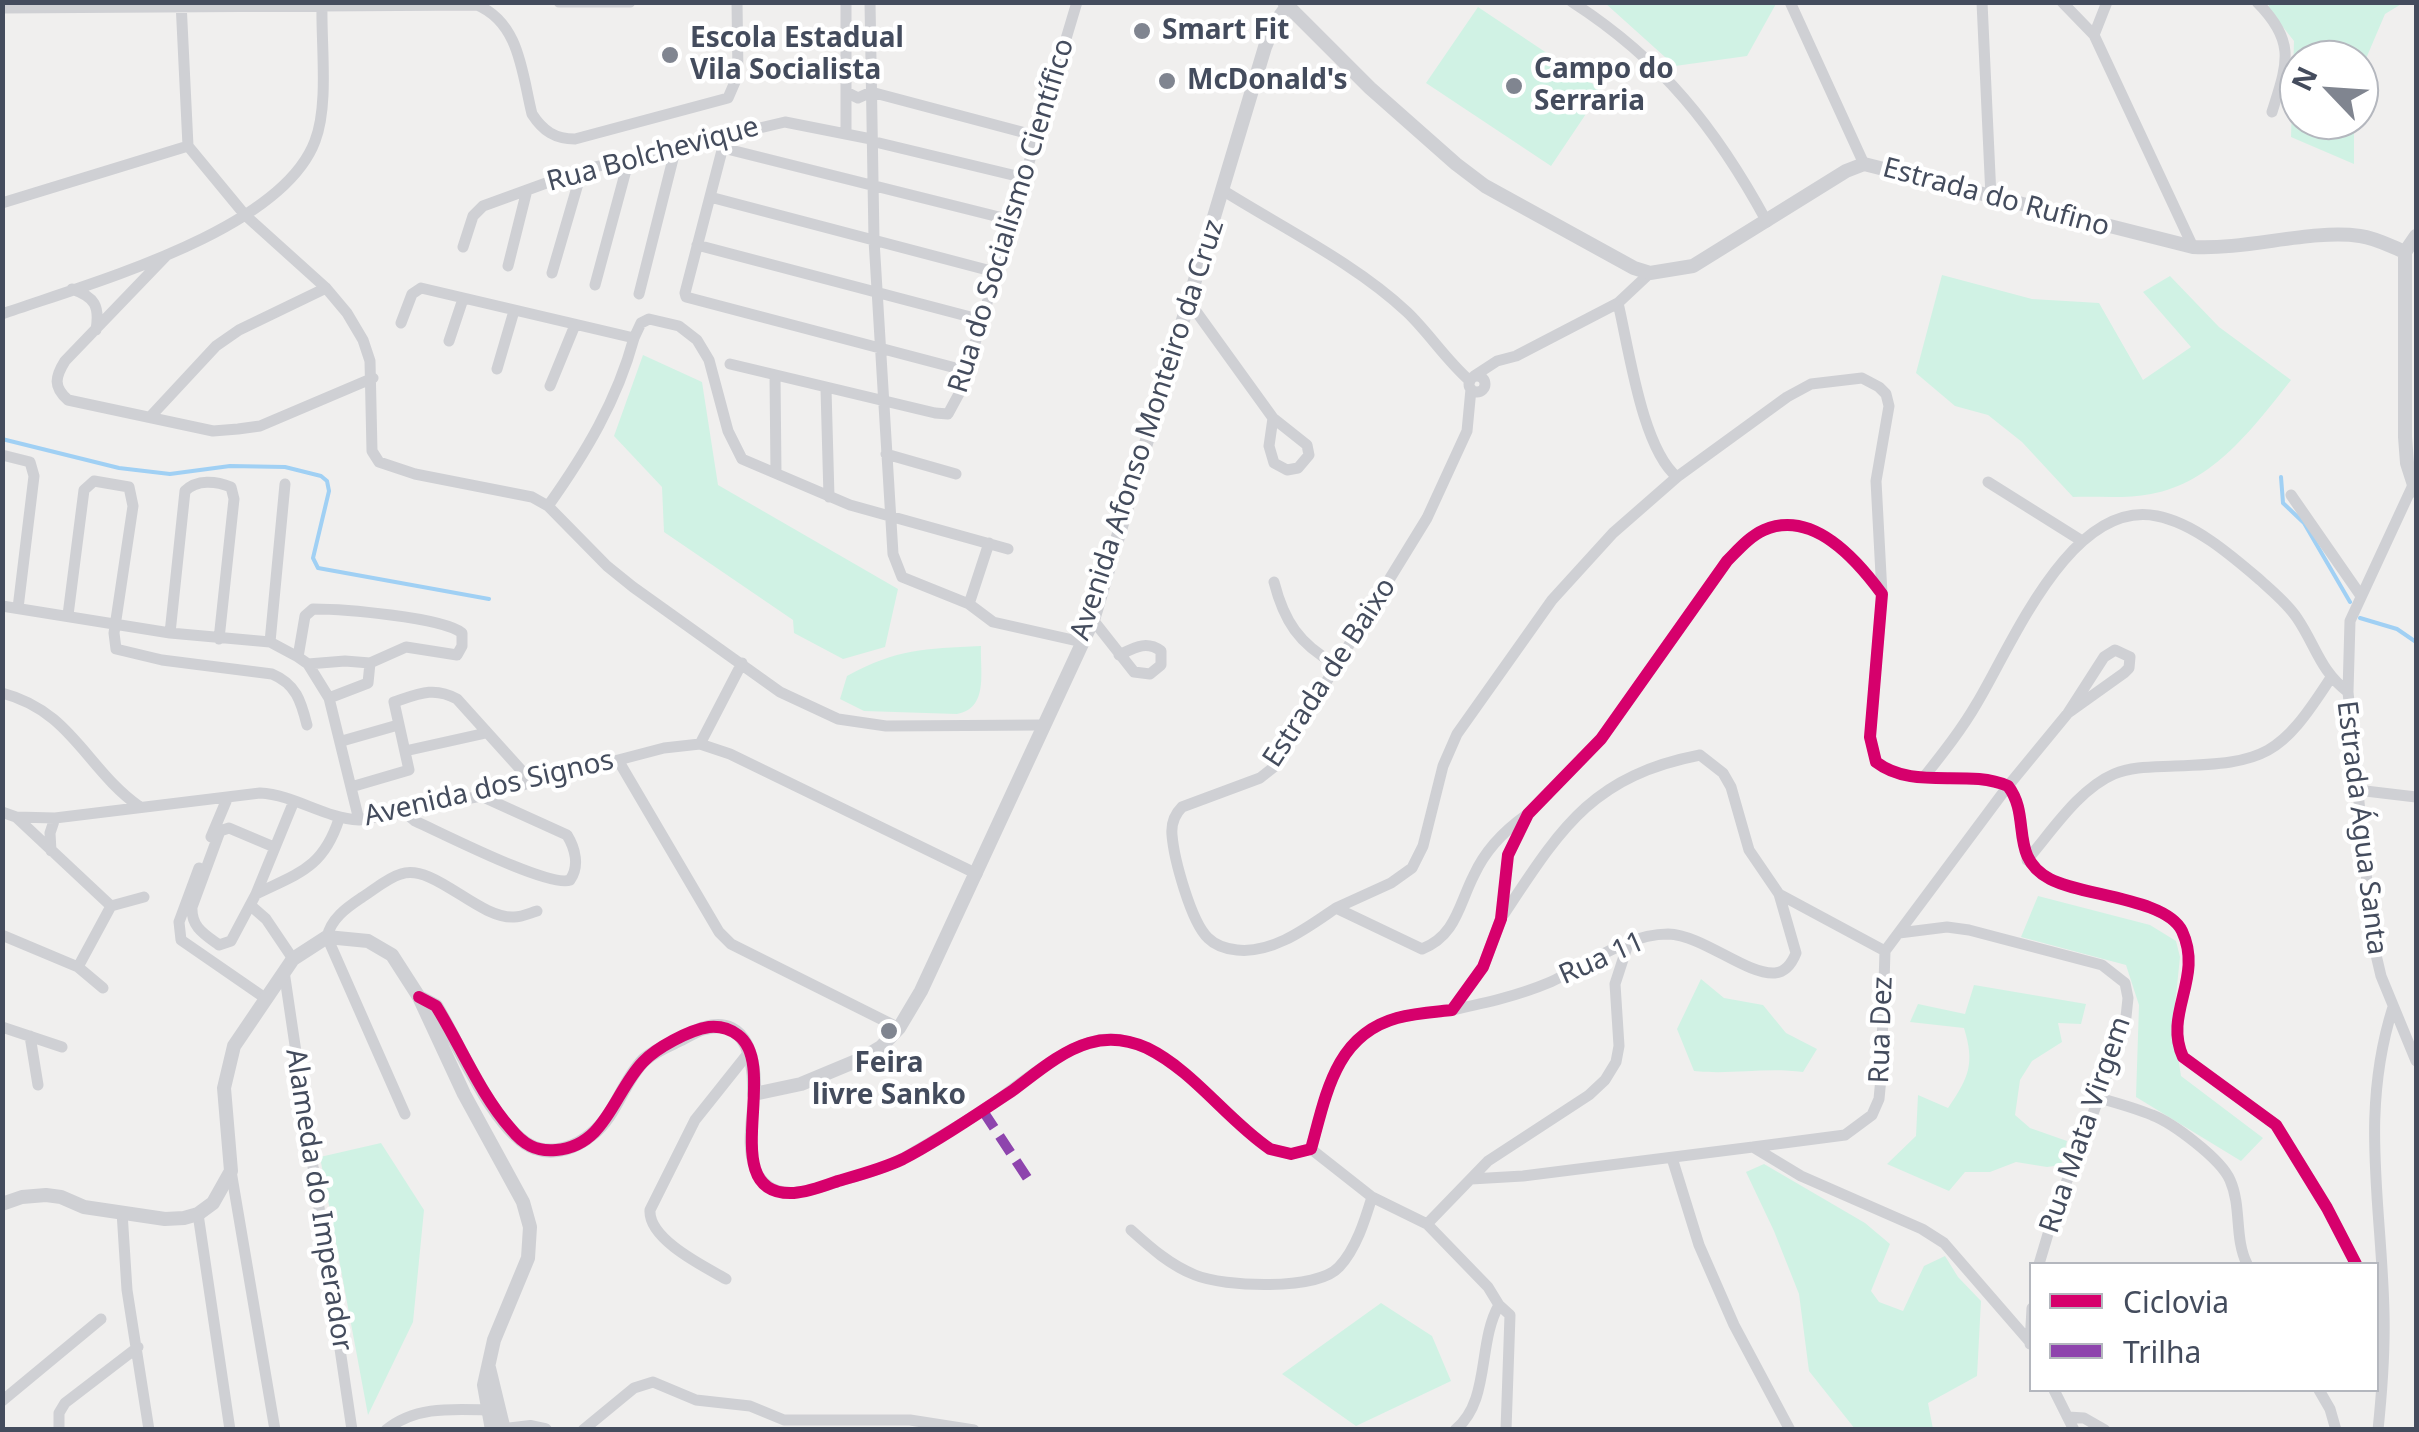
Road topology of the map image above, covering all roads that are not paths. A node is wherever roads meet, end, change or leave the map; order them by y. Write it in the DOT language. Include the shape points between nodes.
graph roads {
  1 [pos="559,2"];
  2 [pos="630,2"];
  3 [pos="737,2"];
  4 [pos="870,2"];
  5 [pos="1077,2"];
  6 [pos="1572,2"];
  7 [pos="1790,2"];
  8 [pos="1982,2"];
  9 [pos="2062,2"];
  10 [pos="2108,2"];
  11 [pos="2257,2"];
  12 [pos="1287,3"];
  13 [pos="181,4"];
  14 [pos="369,4"];
  15 [pos="322,5"];
  16 [pos="2,8"];
  17 [pos="846,9"];
  18 [pos="870,17"];
  19 [pos="2094,35"];
  20 [pos="846,40"];
  21 [pos="870,42"];
  22 [pos="846,92"];
  23 [pos="871,92"];
  24 [pos="2272,112"];
  25 [pos="846,134"];
  26 [pos="1037,136"];
  27 [pos="871,140"];
  28 [pos="724,142"];
  29 [pos="188,146"];
  30 [pos="676,147"];
  31 [pos="629,159"];
  32 [pos="1864,164"];
  33 [pos="582,170"];
  34 [pos="1024,178"];
  35 [pos="872,185"];
  36 [pos="527,190"];
  37 [pos="1224,191"];
  38 [pos="710,197"];
  39 [pos="1992,197"];
  40 [pos="2,203"];
  41 [pos="245,214"];
  42 [pos="1011,220"];
  43 [pos="1766,222"];
  44 [pos="2416,236"];
  45 [pos="874,240"];
  46 [pos="697,245"];
  47 [pos="463,247"];
  48 [pos="2193,248"];
  49 [pos="2405,252"];
  50 [pos="166,256"];
  51 [pos="508,266"];
  52 [pos="995,272"];
  53 [pos="552,273"];
  54 [pos="1650,273"];
  55 [pos="595,286"];
  56 [pos="326,288"];
  57 [pos="72,289"];
  58 [pos="878,292"];
  59 [pos="639,294"];
  60 [pos="463,299"];
  61 [pos="1190,302"];
  62 [pos="1618,303"];
  63 [pos="514,311"];
  64 [pos="2,314"];
  65 [pos="982,320"];
  66 [pos="401,323"];
  67 [pos="575,325"];
  68 [pos="96,330"];
  69 [pos="634,338"];
  70 [pos="449,341"];
  71 [pos="880,346"];
  72 [pos="730,364"];
  73 [pos="497,370"];
  74 [pos="967,370"];
  75 [pos="775,376"];
  76 [pos="372,378"];
  77 [pos="1477,384"];
  78 [pos="550,386"];
  79 [pos="826,389"];
  80 [pos="883,400"];
  81 [pos="150,417"];
  82 [pos="1273,418"];
  83 [pos="2416,422"];
  84 [pos="2406,437"];
  85 [pos="886,454"];
  86 [pos="2,455"];
  87 [pos="776,472"];
  88 [pos="956,474"];
  89 [pos="1677,478"];
  90 [pos="1988,482"];
  91 [pos="286,484"];
  92 [pos="2414,488"];
  93 [pos="2291,495"];
  94 [pos="829,498"];
  95 [pos="548,506"];
  96 [pos="889,514"];
  97 [pos="2082,542"];
  98 [pos="989,543"];
  99 [pos="1008,548"];
  100 [pos="1274,582"];
  101 [pos="1882,594"];
  102 [pos="2362,596"];
  103 [pos="968,604"];
  104 [pos="2,606"];
  105 [pos="18,608"];
  106 [pos="68,615"];
  107 [pos="1093,620"];
  108 [pos="115,624"];
  109 [pos="170,632"];
  110 [pos="219,639"];
  111 [pos="270,642"];
  112 [pos="1082,642"];
  113 [pos="1119,655"];
  114 [pos="303,660"];
  115 [pos="370,663"];
  116 [pos="742,663"];
  117 [pos="1335,664"];
  118 [pos="2330,679"];
  119 [pos="2348,692"];
  120 [pos="2,693"];
  121 [pos="329,698"];
  122 [pos="2068,713"];
  123 [pos="307,725"];
  124 [pos="1043,725"];
  125 [pos="398,726"];
  126 [pos="486,733"];
  127 [pos="342,741"];
  128 [pos="700,744"];
  129 [pos="405,751"];
  130 [pos="618,760"];
  131 [pos="106,778"];
  132 [pos="1924,778"];
  133 [pos="531,781"];
  134 [pos="351,786"];
  135 [pos="2008,786"];
  136 [pos="2358,790"];
  137 [pos="481,796"];
  138 [pos="2416,797"];
  139 [pos="226,799"];
  140 [pos="294,801"];
  141 [pos="103,802"];
  142 [pos="140,807"];
  143 [pos="402,810"];
  144 [pos="2,812"];
  145 [pos="1528,814"];
  146 [pos="16,817"];
  147 [pos="55,818"];
  148 [pos="339,819"];
  149 [pos="359,820"];
  150 [pos="274,847"];
  151 [pos="51,851"];
  152 [pos="2027,860"];
  153 [pos="977,874"];
  154 [pos="1779,894"];
  155 [pos="144,898"];
  156 [pos="253,899"];
  157 [pos="111,906"];
  158 [pos="1336,908"];
  159 [pos="536,911"];
  160 [pos="1501,919"];
  161 [pos="1899,933"];
  162 [pos="2,935"];
  163 [pos="327,937"];
  164 [pos="1628,944"];
  165 [pos="1885,951"];
  166 [pos="288,965"];
  167 [pos="78,967"];
  168 [pos="102,988"];
  169 [pos="418,997"];
  170 [pos="265,998"];
  171 [pos="2393,1006"];
  172 [pos="1452,1010"];
  173 [pos="2,1028"];
  174 [pos="899,1028"];
  175 [pos="30,1036"];
  176 [pos="62,1046"];
  177 [pos="750,1051"];
  178 [pos="2416,1060"];
  179 [pos="38,1085"];
  180 [pos="754,1094"];
  181 [pos="2099,1098"];
  182 [pos="405,1114"];
  183 [pos="1753,1147"];
  184 [pos="1311,1149"];
  185 [pos="1672,1158"];
  186 [pos="231,1171"];
  187 [pos="1471,1179"];
  188 [pos="1372,1197"];
  189 [pos="2,1204"];
  190 [pos="122,1212"];
  191 [pos="198,1214"];
  192 [pos="1427,1224"];
  193 [pos="1132,1230"];
  194 [pos="2040,1262"];
  195 [pos="2246,1262"];
  196 [pos="2355,1262"];
  197 [pos="726,1279"];
  198 [pos="2379,1303"];
  199 [pos="1499,1305"];
  200 [pos="2384,1311"];
  201 [pos="101,1319"];
  202 [pos="2029,1343"];
  203 [pos="138,1347"];
  204 [pos="2055,1392"];
  205 [pos="2320,1392"];
  206 [pos="2,1401"];
  207 [pos="492,1417"];
  208 [pos="2071,1423"];
  209 [pos="538,1428"];
  210 [pos="59,1430"];
  211 [pos="150,1430"];
  212 [pos="230,1430"];
  213 [pos="275,1430"];
  214 [pos="352,1430"];
  215 [pos="386,1430"];
  216 [pos="505,1430"];
  217 [pos="584,1430"];
  218 [pos="974,1430"];
  219 [pos="1455,1430"];
  220 [pos="1506,1430"];
  221 [pos="1790,1430"];
  222 [pos="2105,1430"];
  223 [pos="2336,1430"];
  224 [pos="2378,1430"];
  1 -- 2 [label="street"];
  3 -- 14 [label="street" via="738,76 728,98 574,139 540,127 513,39 489,10"];
  4 -- 18 [label="street"];
  5 -- 26 [label="street, Rua do Socialismo Científico"];
  6 -- 43 [label="street" via="1649,58 1700,114"];
  7 -- 32 [label="street"];
  8 -- 39 [label="street"];
  9 -- 19 [label="street"];
  10 -- 19 [label="street"];
  11 -- 24 [label="street" via="2284,41 2285,70"];
  12 -- 37 [label="street, Avenida Afonso Monteiro da Cruz" via="1265,47"];
  12 -- 54 [label="street" via="1370,88 1470,175 1604,254"];
  13 -- 15 [label="street"];
  13 -- 16 [label="street"];
  13 -- 29 [label="street"];
  14 -- 15 [label="street"];
  15 -- 41 [label="street" via="317,137 296,172"];
  17 -- 18 [label="street" via="858,20"];
  17 -- 20 [label="street"];
  18 -- 21 [label="street"];
  19 -- 48 [label="street"];
  20 -- 21 [label="street"];
  20 -- 22 [label="street"];
  21 -- 23 [label="street"];
  22 -- 23 [label="street" via="858,98"];
  22 -- 25 [label="street"];
  23 -- 26 [label="street"];
  23 -- 27 [label="street"];
  25 -- 27 [label="street, Rua Bolchevique"];
  25 -- 28 [label="street, Rua Bolchevique" via="784,122"];
  26 -- 34 [label="street, Rua do Socialismo Científico"];
  27 -- 34 [label="street, Rua Bolchevique"];
  27 -- 35 [label="street"];
  28 -- 30 [label="street, Rua Bolchevique"];
  28 -- 35 [label="street"];
  28 -- 38 [label="street"];
  29 -- 40 [label="street"];
  29 -- 41 [label="street"];
  30 -- 31 [label="street, Rua Bolchevique"];
  30 -- 59 [label="street"];
  31 -- 33 [label="street, Rua Bolchevique"];
  31 -- 55 [label="street"];
  32 -- 39 [label="street, Estrada do Rufino"];
  32 -- 43 [label="street, Estrada do Rufino"];
  33 -- 36 [label="street, Rua Bolchevique"];
  33 -- 53 [label="street"];
  34 -- 42 [label="street, Rua do Socialismo Científico"];
  35 -- 42 [label="street"];
  35 -- 45 [label="street"];
  36 -- 47 [label="street, Rua Bolchevique" via="477,210"];
  36 -- 51 [label="street"];
  37 -- 61 [label="street, Avenida Afonso Monteiro da Cruz"];
  37 -- 77 [label="street" via="1378,288"];
  38 -- 45 [label="street"];
  38 -- 46 [label="street"];
  39 -- 48 [label="street, Estrada do Rufino"];
  41 -- 50 [label="street"];
  41 -- 56 [label="street"];
  42 -- 52 [label="street, Rua do Socialismo Científico"];
  43 -- 54 [label="street, Estrada do Rufino" via="1692,266"];
  44 -- 49 [label="street"];
  45 -- 52 [label="street"];
  45 -- 58 [label="street"];
  46 -- 58 [label="street"];
  46 -- 71 [label="street" via="686,297"];
  48 -- 49 [label="street, Estrada do Rufino" via="2344,235"];
  49 -- 84 [label="street"];
  50 -- 57 [label="street"];
  50 -- 68 [label="street"];
  52 -- 65 [label="street, Rua do Socialismo Científico"];
  54 -- 62 [label="street"];
  56 -- 76 [label="street" via="363,340"];
  56 -- 81 [label="street" via="216,346"];
  57 -- 64 [label="street"];
  57 -- 68 [label="street" via="95,302"];
  58 -- 65 [label="street"];
  58 -- 71 [label="street"];
  60 -- 63 [label="street"];
  60 -- 66 [label="street" via="422,288 412,294"];
  60 -- 70 [label="street"];
  61 -- 82 [label="street"];
  61 -- 107 [label="street, Avenida Afonso Monteiro da Cruz"];
  62 -- 77 [label="street" via="1507,360"];
  62 -- 89 [label="street" via="1655,445"];
  63 -- 67 [label="street"];
  63 -- 73 [label="street"];
  65 -- 74 [label="street, Rua do Socialismo Científico"];
  67 -- 69 [label="street"];
  67 -- 78 [label="street"];
  68 -- 81 [label="street" via="57,374 59,392 82,404"];
  69 -- 87 [label="street" via="649,319 689,331 709,360 742,460"];
  69 -- 95 [label="street" via="607,411"];
  71 -- 74 [label="street"];
  71 -- 80 [label="street"];
  72 -- 75 [label="street"];
  74 -- 80 [label="street, Rua do Socialismo Científico" via="948,414"];
  75 -- 79 [label="street"];
  75 -- 87 [label="street"];
  76 -- 81 [label="street" via="260,426 212,431"];
  76 -- 95 [label="street" via="372,451 379,462 516,492"];
  77 -- 117 [label="street, Estrada de Baixo" via="1468,425 1426,518"];
  79 -- 80 [label="street"];
  79 -- 94 [label="street"];
  80 -- 85 [label="street"];
  82 -- 82 [label="street" via="1307,445 1298,468 1274,463"];
  83 -- 84 [label="street"];
  84 -- 92 [label="street"];
  85 -- 88 [label="street"];
  85 -- 96 [label="street"];
  86 -- 105 [label="street" via="30,462 34,476"];
  87 -- 94 [label="street"];
  89 -- 101 [label="street" via="1810,384 1870,381 1889,406 1876,481"];
  89 -- 158 [label="street" via="1582,563 1458,734 1412,868"];
  90 -- 97 [label="street"];
  91 -- 111 [label="street"];
  92 -- 102 [label="street"];
  93 -- 102 [label="street"];
  94 -- 96 [label="street"];
  95 -- 116 [label="street" via="607,566"];
  96 -- 98 [label="street"];
  96 -- 103 [label="street" via="902,577"];
  97 -- 118 [label="street, Estrada Água Santa" via="2134,515 2155,515 2192,530 2280,598"];
  97 -- 132 [label="street, Estrada Água Santa" via="2054,573 1967,720"];
  98 -- 99 [label="street"];
  98 -- 103 [label="street"];
  100 -- 117 [label="street" via="1279,606 1302,640"];
  101 -- 132 [label="street" via="1871,752 1886,770"];
  101 -- 145 [label="street" via="1856,559 1824,537 1786,526 1752,537 1727,561 1601,739"];
  102 -- 119 [label="street" via="2350,621"];
  103 -- 112 [label="street" via="993,622"];
  104 -- 105 [label="street"];
  105 -- 106 [label="street"];
  106 -- 108 [label="street"];
  106 -- 108 [label="street" via="84,490 94,481 119,485 129,487 133,506"];
  107 -- 112 [label="street, Avenida Afonso Monteiro da Cruz"];
  107 -- 113 [label="street"];
  108 -- 109 [label="street"];
  108 -- 123 [label="street" via="113,641 125,652 286,680"];
  109 -- 110 [label="street"];
  109 -- 110 [label="street" via="185,491 217,483 231,487 234,500"];
  110 -- 111 [label="street"];
  111 -- 114 [label="street"];
  112 -- 124 [label="street, Avenida Afonso Monteiro da Cruz"];
  114 -- 115 [label="street"];
  114 -- 115 [label="street" via="305,616 313,609 411,619 462,634 456,655 406,647"];
  114 -- 121 [label="street"];
  115 -- 121 [label="street" via="368,683"];
  116 -- 124 [label="street" via="780,692 838,719 886,726"];
  116 -- 128 [label="street"];
  117 -- 158 [label="street, Estrada de Baixo" via="1268,774 1182,807 1172,833 1190,907 1208,939 1220,946 1250,950 1270,944"];
  118 -- 119 [label="street, Estrada Água Santa"];
  118 -- 152 [label="street" via="2299,724 2260,756 2113,774"];
  119 -- 136 [label="street, Estrada Água Santa"];
  120 -- 131 [label="street" via="54,717"];
  121 -- 127 [label="street"];
  122 -- 122 [label="street" via="2124,673 2130,657 2115,650 2104,658"];
  122 -- 135 [label="street"];
  124 -- 153 [label="street, Avenida Afonso Monteiro da Cruz"];
  125 -- 126 [label="street" via="394,702 442,691"];
  125 -- 127 [label="street"];
  125 -- 129 [label="street"];
  126 -- 129 [label="street"];
  126 -- 133 [label="street"];
  127 -- 134 [label="street"];
  128 -- 130 [label="street, Avenida dos Signos"];
  128 -- 153 [label="street, Avenida dos Signos"];
  129 -- 134 [label="street" via="409,770"];
  130 -- 133 [label="street, Avenida dos Signos"];
  130 -- 174 [label="street" via="731,944"];
  131 -- 141 [label="street"];
  131 -- 142 [label="street"];
  132 -- 135 [label="street"];
  133 -- 137 [label="street, Avenida dos Signos"];
  134 -- 149 [label="street"];
  135 -- 152 [label="street"];
  135 -- 161 [label="street"];
  136 -- 138 [label="street"];
  136 -- 171 [label="street, Estrada Água Santa" via="2372,942"];
  137 -- 143 [label="street, Avenida dos Signos"];
  137 -- 143 [label="street" via="567,835 574,875 566,883 537,875"];
  139 -- 140 [label="street, Avenida dos Signos" via="260,793"];
  139 -- 142 [label="street, Avenida dos Signos"];
  139 -- 170 [label="street" via="178,932"];
  140 -- 148 [label="street, Avenida dos Signos"];
  140 -- 150 [label="street"];
  141 -- 142 [label="street, Avenida dos Signos"];
  141 -- 147 [label="street, Avenida dos Signos"];
  143 -- 149 [label="street, Avenida dos Signos"];
  144 -- 146 [label="street"];
  145 -- 158 [label="street" via="1484,857 1455,920 1435,944 1410,945"];
  145 -- 160 [label="street" via="1508,855"];
  146 -- 147 [label="street, Avenida dos Signos"];
  146 -- 151 [label="street"];
  147 -- 151 [label="street"];
  148 -- 149 [label="street, Avenida dos Signos"];
  148 -- 156 [label="street" via="318,862"];
  150 -- 156 [label="street"];
  150 -- 156 [label="street" via="229,828 220,831 192,920 225,946"];
  151 -- 157 [label="street"];
  152 -- 196 [label="street" via="2061,884 2158,911 2180,926 2191,964 2176,1026 2183,1057 2268,1116"];
  153 -- 174 [label="street, Avenida Afonso Monteiro da Cruz"];
  154 -- 160 [label="street, Rua Dez" via="1748,850 1724,774 1700,756 1617,782 1586,806 1558,834"];
  154 -- 164 [label="street, Rua 11" via="1796,953 1777,973 1685,937"];
  154 -- 165 [label="street, Rua Dez"];
  155 -- 157 [label="street"];
  156 -- 166 [label="street"];
  157 -- 167 [label="street"];
  159 -- 163 [label="street" via="498,915 426,877 403,873 345,909"];
  160 -- 172 [label="street" via="1483,967"];
  161 -- 165 [label="street"];
  161 -- 181 [label="street, Rua Mata Virgem" via="1968,930 2115,972 2125,983 2126,1018"];
  162 -- 167 [label="street"];
  163 -- 166 [label="street"];
  163 -- 169 [label="street" via="368,941 392,956"];
  163 -- 182 [label="street"];
  164 -- 172 [label="street, Rua 11" via="1549,983"];
  164 -- 187 [label="street" via="1615,984 1619,1046 1605,1080"];
  165 -- 183 [label="street, Rua Dez" via="1882,1078 1872,1115 1845,1134"];
  166 -- 170 [label="street"];
  166 -- 214 [label="street, Alameda do Imperador"];
  167 -- 168 [label="street"];
  169 -- 177 [label="street" via="436,1006 498,1113 539,1150 570,1147 596,1131 645,1059 698,1031 731,1030"];
  169 -- 207 [label="street" via="530,1227 528,1258 494,1340 484,1385"];
  170 -- 186 [label="street" via="226,1071"];
  171 -- 178 [label="street, Estrada Água Santa"];
  171 -- 200 [label="street" via="2375,1090"];
  172 -- 184 [label="street" via="1397,1018 1355,1040 1330,1080"];
  173 -- 175 [label="street"];
  174 -- 180 [label="street, Avenida Afonso Monteiro da Cruz" via="841,1070"];
  175 -- 176 [label="street"];
  175 -- 179 [label="street"];
  177 -- 180 [label="street"];
  177 -- 197 [label="street" via="695,1120 649,1219 658,1234"];
  180 -- 184 [label="street" via="753,1162 768,1186 782,1192 820,1187 902,1159 1065,1054 1108,1039 1150,1050 1270,1149"];
  181 -- 194 [label="street, Rua Mata Virgem"];
  181 -- 195 [label="street" via="2156,1116 2219,1164 2230,1181"];
  183 -- 185 [label="street"];
  183 -- 202 [label="street" via="1944,1244"];
  184 -- 188 [label="street"];
  185 -- 187 [label="street"];
  185 -- 221 [label="street" via="1698,1245"];
  186 -- 191 [label="street"];
  186 -- 213 [label="street"];
  187 -- 192 [label="street"];
  188 -- 192 [label="street"];
  188 -- 193 [label="street" via="1338,1268 1304,1283 1197,1276"];
  189 -- 190 [label="street" via="62,1197"];
  190 -- 191 [label="street" via="165,1219"];
  190 -- 203 [label="street"];
  191 -- 212 [label="street"];
  192 -- 199 [label="street"];
  198 -- 200 [label="street"];
  199 -- 219 [label="street" via="1488,1327 1475,1404"];
  199 -- 220 [label="street" via="1510,1316"];
  200 -- 224 [label="street"];
  201 -- 206 [label="street"];
  203 -- 210 [label="street" via="65,1403"];
  203 -- 211 [label="street"];
  204 -- 208 [label="street"];
  205 -- 223 [label="street"];
  207 -- 209 [label="street"];
  207 -- 215 [label="street" via="423,1412"];
  208 -- 222 [label="street" via="2084,1418"];
  209 -- 216 [label="street"];
  217 -- 218 [label="street" via="634,1388 653,1382 696,1400 750,1406 784,1420 910,1420"];
}
